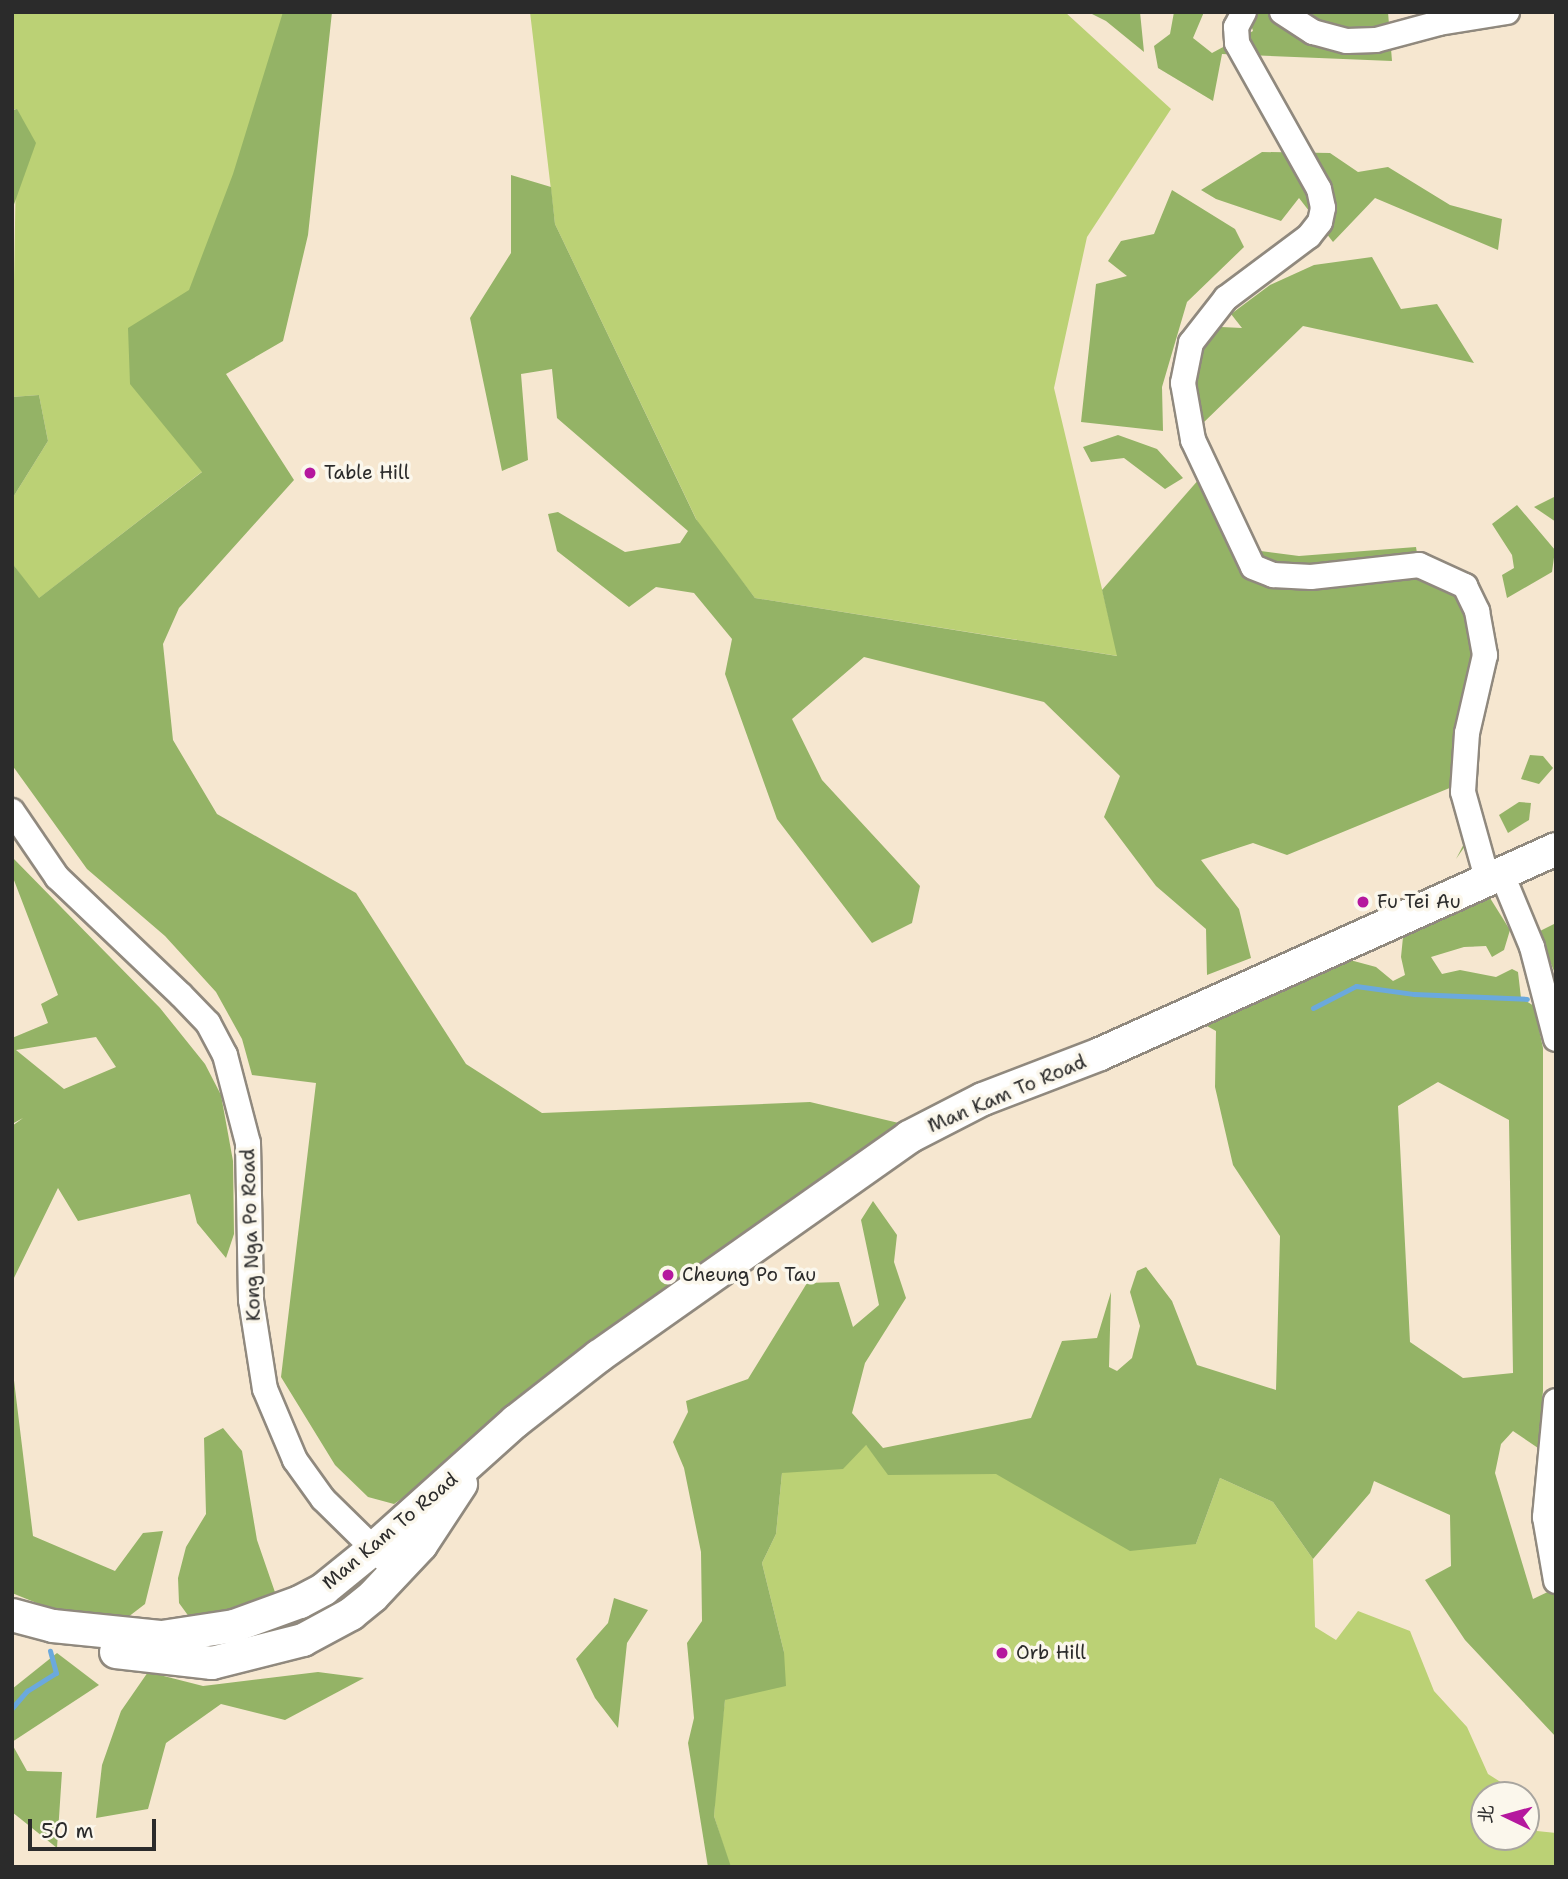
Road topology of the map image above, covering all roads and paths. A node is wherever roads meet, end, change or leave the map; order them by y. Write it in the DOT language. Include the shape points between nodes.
graph roads {
  1 [pos="1244,12"];
  2 [pos="1282,12"];
  3 [pos="1507,12"];
  4 [pos="12,811"];
  5 [pos="1556,849"];
  6 [pos="1494,875"];
  7 [pos="1556,1039"];
  8 [pos="1556,1401"];
  9 [pos="479,1457"];
  10 [pos="372,1550"];
  11 [pos="396,1569"];
  12 [pos="1556,1581"];
  13 [pos="12,1615"];
  14 [pos="53,1626"];
  1 -- 6 [label="street" via="1236,27 1237,43 1318,189 1323,208 1320,222 1309,236 1226,298 1191,342 1183,383 1192,440 1253,566 1273,575 1311,577 1419,565 1465,586 1477,611 1485,655 1467,733 1463,792"];
  2 -- 3 [label="street" via="1313,33 1347,41 1376,40"];
  4 -- 10 [label="street, Kong Nga Po Road" via="57,877 208,1023 225,1055 248,1143 251,1300 265,1389 295,1461 323,1499"];
  5 -- 6 [label="main road, Man Kam To Road"];
  6 -- 7 [label="street" via="1532,947"];
  6 -- 9 [label="main road, Man Kam To Road" via="918,1132 599,1356"];
  8 -- 12 [label="street" via="1545,1505 1546,1538"];
  9 -- 10 [label="main road, Man Kam To Road"];
  9 -- 11 [label="main road, Man Kam To Road" via="421,1545"];
  10 -- 11 [label="street, Kong Nga Po Road"];
  10 -- 14 [label="main road, Man Kam To Road" via="324,1589 234,1626 162,1637"];
  11 -- 14 [label="main road, Man Kam To Road" via="351,1614 303,1640 240,1659 190,1662 127,1654 97,1647"];
  13 -- 14 [label="main road, Man Kam To Road"];
}
